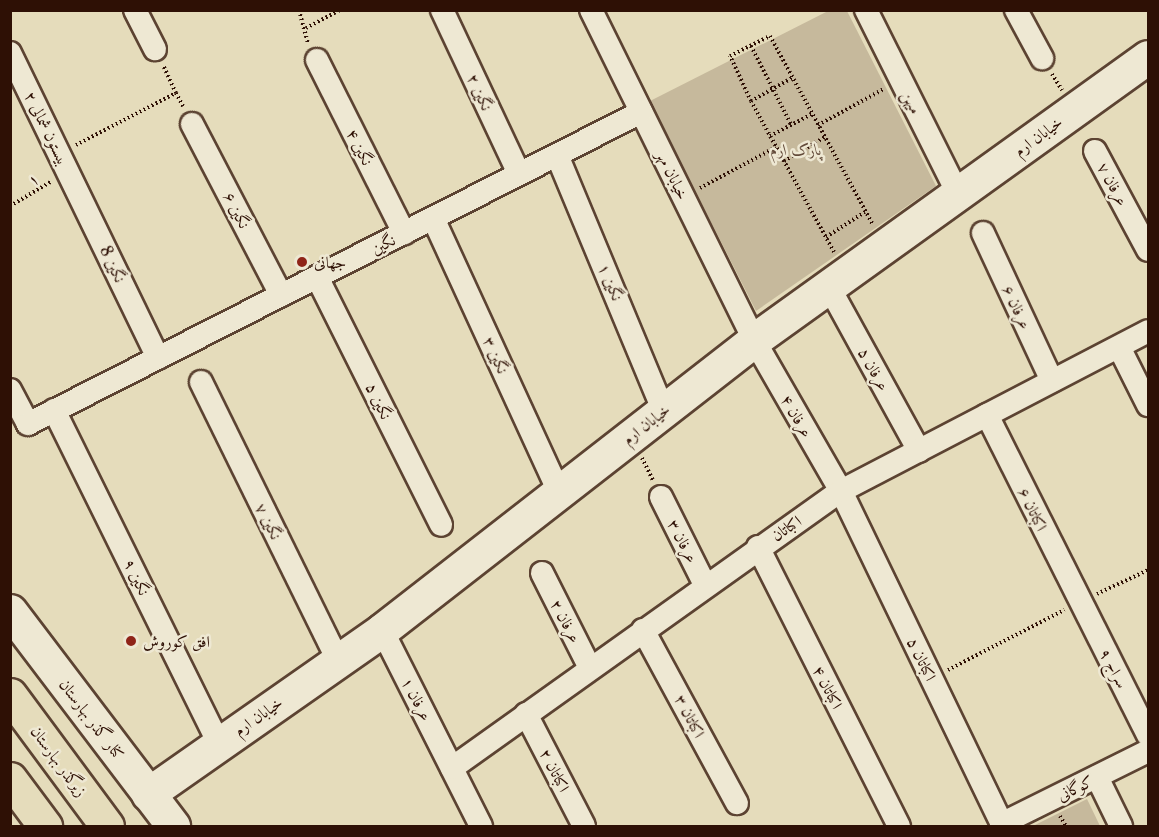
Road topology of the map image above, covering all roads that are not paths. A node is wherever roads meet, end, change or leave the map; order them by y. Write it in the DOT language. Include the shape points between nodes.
graph roads {
  1 [pos="135,10"];
  2 [pos="442,10"];
  3 [pos="591,10"];
  4 [pos="866,10"];
  5 [pos="1016,10"];
  6 [pos="155,49"];
  7 [pos="10,53"];
  8 [pos="1149,57"];
  9 [pos="1042,58"];
  10 [pos="317,60"];
  11 [pos="641,112"];
  12 [pos="192,124"];
  13 [pos="1095,151"];
  14 [pos="557,155"];
  15 [pos="63,162"];
  16 [pos="519,174"];
  17 [pos="958,194"];
  18 [pos="434,218"];
  19 [pos="404,233"];
  20 [pos="982,233"];
  21 [pos="1149,250"];
  22 [pos="317,277"];
  23 [pos="838,280"];
  24 [pos="281,295"];
  25 [pos="1149,331"];
  26 [pos="754,340"];
  27 [pos="1119,347"];
  28 [pos="158,358"];
  29 [pos="1052,381"];
  30 [pos="201,382"];
  31 [pos="10,390"];
  32 [pos="1149,405"];
  33 [pos="663,410"];
  34 [pos="54,411"];
  35 [pos="987,415"];
  36 [pos="919,451"];
  37 [pos="841,491"];
  38 [pos="559,492"];
  39 [pos="661,497"];
  40 [pos="441,525"];
  41 [pos="758,547"];
  42 [pos="542,573"];
  43 [pos="705,585"];
  44 [pos="1079,602"];
  45 [pos="10,611"];
  46 [pos="382,630"];
  47 [pos="643,630"];
  48 [pos="338,661"];
  49 [pos="590,668"];
  50 [pos="10,695"];
  51 [pos="526,714"];
  52 [pos="1149,735"];
  53 [pos="219,744"];
  54 [pos="1149,752"];
  55 [pos="452,768"];
  56 [pos="1097,777"];
  57 [pos="10,779"];
  58 [pos="148,794"];
  59 [pos="737,803"];
  60 [pos="1002,825"];
  61 [pos="45,826"];
  62 [pos="107,826"];
  63 [pos="173,826"];
  64 [pos="481,826"];
  65 [pos="584,826"];
  66 [pos="899,826"];
  67 [pos="1120,826"];
  1 -- 6 [label="street"];
  2 -- 16 [label="street, نگین ۲"];
  3 -- 11 [label="street, خیابان مهر"];
  4 -- 17 [label="street, میهن"];
  5 -- 9 [label="street"];
  7 -- 15 [label="street, بیستون شمالی ۲"];
  8 -- 17 [label="street, خیابان ارم"];
  10 -- 19 [label="street, نگین ۴"];
  11 -- 14 [label="street, نگین"];
  11 -- 26 [label="street, خیابان مهر"];
  12 -- 24 [label="street, نگین ۶"];
  13 -- 21 [label="street, عرفان ۷"];
  14 -- 16 [label="street, نگین"];
  14 -- 33 [label="street, نگین ۱"];
  15 -- 28 [label="street, نگین 8"];
  16 -- 18 [label="street, نگین"];
  17 -- 23 [label="street, خیابان ارم"];
  18 -- 19 [label="street, نگین"];
  18 -- 38 [label="street, نگین ۳"];
  19 -- 22 [label="street, نگین"];
  20 -- 29 [label="street, عرفان ۶"];
  22 -- 24 [label="street, نگین"];
  22 -- 40 [label="street, نگین ۵"];
  23 -- 26 [label="street, خیابان ارم"];
  23 -- 36 [label="street, عرفان ۵"];
  24 -- 28 [label="street, نگین"];
  25 -- 27 [label="street, اکباتان"];
  26 -- 33 [label="street, خیابان ارم"];
  26 -- 37 [label="street, عرفان ۴"];
  27 -- 29 [label="street, اکباتان"];
  27 -- 32 [label="street"];
  28 -- 34 [label="street, نگین"];
  29 -- 35 [label="street, اکباتان"];
  30 -- 48 [label="street, نگین ۷"];
  31 -- 34 [label="street, نگین" via="28,424"];
  33 -- 38 [label="street, خیابان ارم"];
  34 -- 53 [label="street, نگین ۹"];
  35 -- 36 [label="street, اکباتان"];
  35 -- 44 [label="street, اکباتان ۶"];
  36 -- 37 [label="street, اکباتان"];
  37 -- 41 [label="street, اکباتان"];
  37 -- 60 [label="street, اکباتان ۵"];
  38 -- 46 [label="street, خیابان ارم"];
  39 -- 43 [label="street, عرفان ۳"];
  41 -- 43 [label="street, اکباتان"];
  41 -- 66 [label="street, اکباتان ۴"];
  42 -- 49 [label="street, عرفان ۲"];
  43 -- 47 [label="street, اکباتان"];
  44 -- 52 [label="street, سراج ۹"];
  45 -- 58 [label="street, کنار گذر بهارستان"];
  46 -- 48 [label="street, خیابان ارم"];
  46 -- 55 [label="street, عرفان ۱"];
  47 -- 49 [label="street, اکباتان"];
  47 -- 59 [label="street, اکباتان ۳"];
  48 -- 53 [label="street, خیابان ارم"];
  49 -- 51 [label="street, اکباتان"];
  50 -- 62 [label="main road, زیرگذر بهارستان"];
  51 -- 55 [label="street, اکباتان"];
  51 -- 65 [label="street, اکباتان ۲"];
  53 -- 58 [label="street, خیابان ارم"];
  54 -- 56 [label="street, کوگانی"];
  55 -- 64 [label="street, عرفان ۱"];
  56 -- 60 [label="street, کوگانی"];
  56 -- 67 [label="street"];
  57 -- 61 [label="main road"];
  58 -- 63 [label="street, کنار گذر بهارستان"];
}
